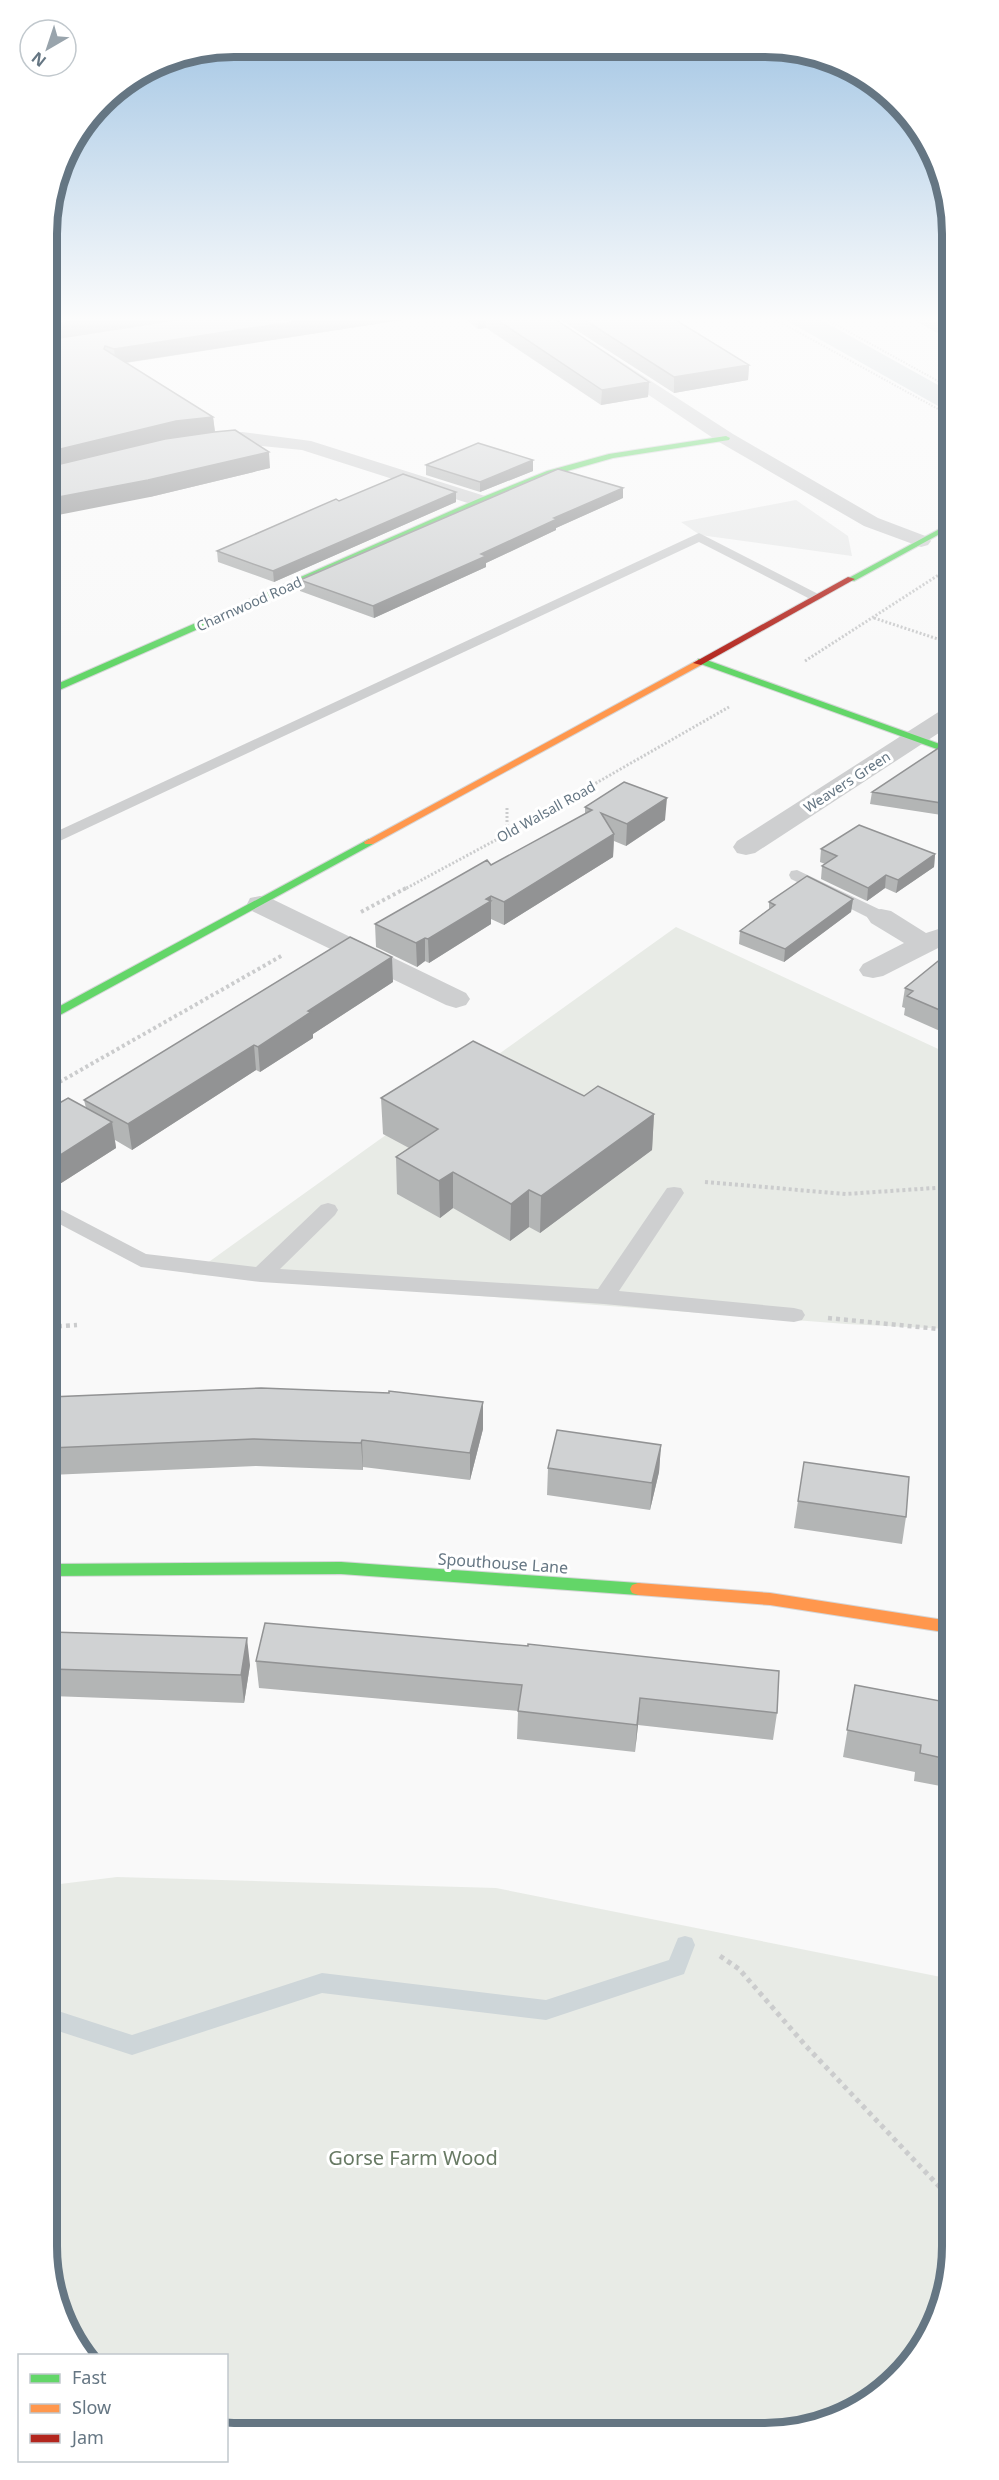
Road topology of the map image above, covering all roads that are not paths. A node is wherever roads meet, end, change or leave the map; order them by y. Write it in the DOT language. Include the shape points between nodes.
graph roads {
  1 [pos="718,433"];
  2 [pos="726,438"];
  3 [pos="188,443"];
  4 [pos="481,501"];
  5 [pos="942,530"];
  6 [pos="921,541"];
  7 [pos="817,597"];
  8 [pos="700,661"];
  9 [pos="57,688"];
  10 [pos="942,720"];
  11 [pos="915,738"];
  12 [pos="942,748"];
  13 [pos="57,837"];
  14 [pos="746,847"];
  15 [pos="796,875"];
  16 [pos="260,904"];
  17 [pos="881,917"];
  18 [pos="936,939"];
  19 [pos="873,970"];
  20 [pos="456,999"];
  21 [pos="57,1013"];
  22 [pos="674,1193"];
  23 [pos="328,1210"];
  24 [pos="57,1215"];
  25 [pos="261,1275"];
  26 [pos="604,1297"];
  27 [pos="795,1315"];
  28 [pos="57,1570"];
  29 [pos="942,1626"];
  1 -- 2 [label="street"];
  2 -- 4 [label="street, Charnwood Road" via="612,456 550,473"];
  2 -- 6 [label="street" via="871,522"];
  3 -- 4 [label="street" via="242,438 304,445"];
  4 -- 9 [label="street, Charnwood Road"];
  5 -- 6 [label="street"];
  6 -- 7 [label="street"];
  7 -- 8 [label="street"];
  7 -- 13 [label="lane" via="699,537"];
  8 -- 11 [label="street"];
  8 -- 16 [label="street"];
  10 -- 11 [label="street, Weavers Green"];
  11 -- 12 [label="street"];
  11 -- 14 [label="street, Weavers Green"];
  15 -- 17 [label="lane"];
  16 -- 20 [label="street"];
  16 -- 21 [label="street"];
  17 -- 18 [label="street"];
  18 -- 19 [label="street"];
  22 -- 26 [label="lane"];
  23 -- 25 [label="lane"];
  24 -- 25 [label="lane" via="141,1260"];
  25 -- 26 [label="lane"];
  26 -- 27 [label="lane"];
  28 -- 29 [label="street, Spouthouse Lane" via="341,1568 770,1599"];
}
